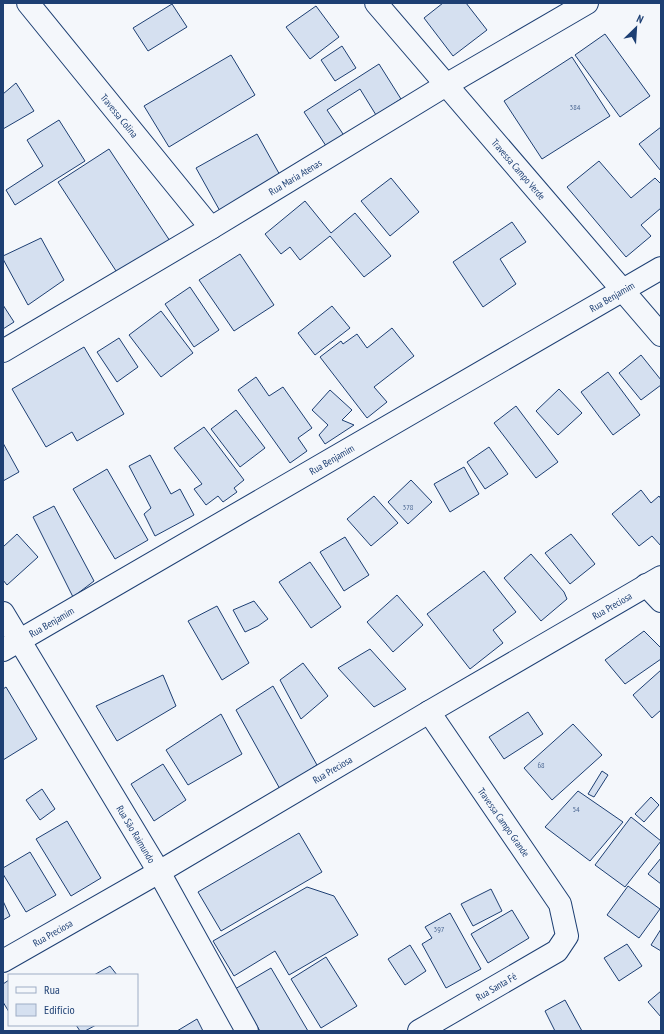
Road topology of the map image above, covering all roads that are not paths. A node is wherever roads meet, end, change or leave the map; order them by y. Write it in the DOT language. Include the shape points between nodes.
graph roads {
  1 [pos="28,3"];
  2 [pos="376,3"];
  3 [pos="587,3"];
  4 [pos="446,85"];
  5 [pos="212,228"];
  6 [pos="661,268"];
  7 [pos="623,290"];
  8 [pos="661,335"];
  9 [pos="3,351"];
  10 [pos="654,581"];
  11 [pos="661,601"];
  12 [pos="3,613"];
  13 [pos="11,645"];
  14 [pos="428,712"];
  15 [pos="159,872"];
  16 [pos="567,936"];
  17 [pos="3,961"];
  18 [pos="247,1031"];
  19 [pos="419,1031"];
  1 -- 5 [label="street, Travessa Colina"];
  2 -- 4 [label="street, Travessa Campo Verde"];
  3 -- 4 [label="street, Rua Maria Atenas"];
  4 -- 5 [label="street, Rua Maria Atenas"];
  4 -- 7 [label="street, Travessa Campo Verde"];
  5 -- 9 [label="street, Rua Maria Atenas"];
  6 -- 7 [label="street, Rua Benjamim"];
  7 -- 8 [label="street, Travessa Campo Verde"];
  7 -- 13 [label="street, Rua Benjamim"];
  10 -- 11 [label="street"];
  10 -- 14 [label="street, Rua Preciosa"];
  12 -- 13 [label="street, Rua São Raimundo"];
  13 -- 15 [label="street, Rua São Raimundo"];
  14 -- 15 [label="street, Rua Preciosa"];
  14 -- 16 [label="street, Travessa Campo Grande" via="560,904"];
  15 -- 17 [label="street, Rua Preciosa"];
  15 -- 18 [label="street, Rua São Raimundo"];
  16 -- 19 [label="street, Rua Santa Fé" via="557,951"];
}
